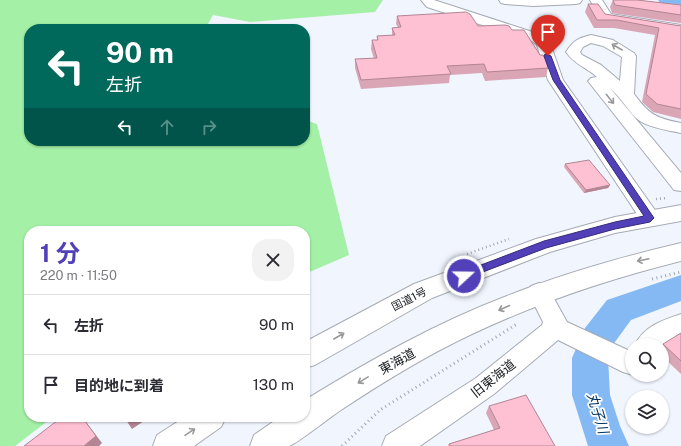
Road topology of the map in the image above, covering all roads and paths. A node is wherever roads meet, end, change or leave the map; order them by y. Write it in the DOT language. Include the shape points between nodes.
graph roads {
  1 [pos="427,0"];
  2 [pos="505,0"];
  3 [pos="576,0"];
  4 [pos="596,0"];
  5 [pos="681,29"];
  6 [pos="577,58"];
  7 [pos="626,94"];
  8 [pos="681,128"];
  9 [pos="681,185"];
  10 [pos="681,213"];
  11 [pos="650,218"];
  12 [pos="681,252"];
  13 [pos="681,272"];
  14 [pos="644,280"];
  15 [pos="547,310"];
  16 [pos="681,324"];
  17 [pos="653,338"];
  18 [pos="310,353"];
  19 [pos="625,361"];
  20 [pos="310,414"];
  21 [pos="204,422"];
  22 [pos="297,422"];
  23 [pos="168,446"];
  24 [pos="265,446"];
  25 [pos="342,446"];
  26 [pos="396,446"];
  1 -- 11 [label="street" via="431,4 537,38 543,44 556,80"];
  2 -- 3 [label="street"];
  4 -- 5 [label="street" via="607,17"];
  6 -- 7 [label="street" via="596,68"];
  7 -- 6 [label="street, one-way" via="629,56 623,50 597,39 587,40 576,46 573,52"];
  6 -- 9 [label="street, one-way"];
  7 -- 8 [label="street" via="641,114 649,119"];
  10 -- 11 [label="highway, 国道1号"];
  18 -- 11 [label="highway, 国道1号, one-way" via="423,291 544,245"];
  12 -- 15 [label="highway, one-way" via="636,262"];
  13 -- 14 [label="path"];
  15 -- 19 [label="street" via="586,342"];
  15 -- 20 [label="highway, 東海道, one-way" via="455,329 363,379"];
  15 -- 25 [label="path" via="522,321 380,410"];
  15 -- 26 [label="street, 旧東海道" via="552,331 485,386"];
  16 -- 17 [label="street"];
  23 -- 21 [label="highway, one-way"];
  22 -- 24 [label="highway, 東海道, one-way"];
}
